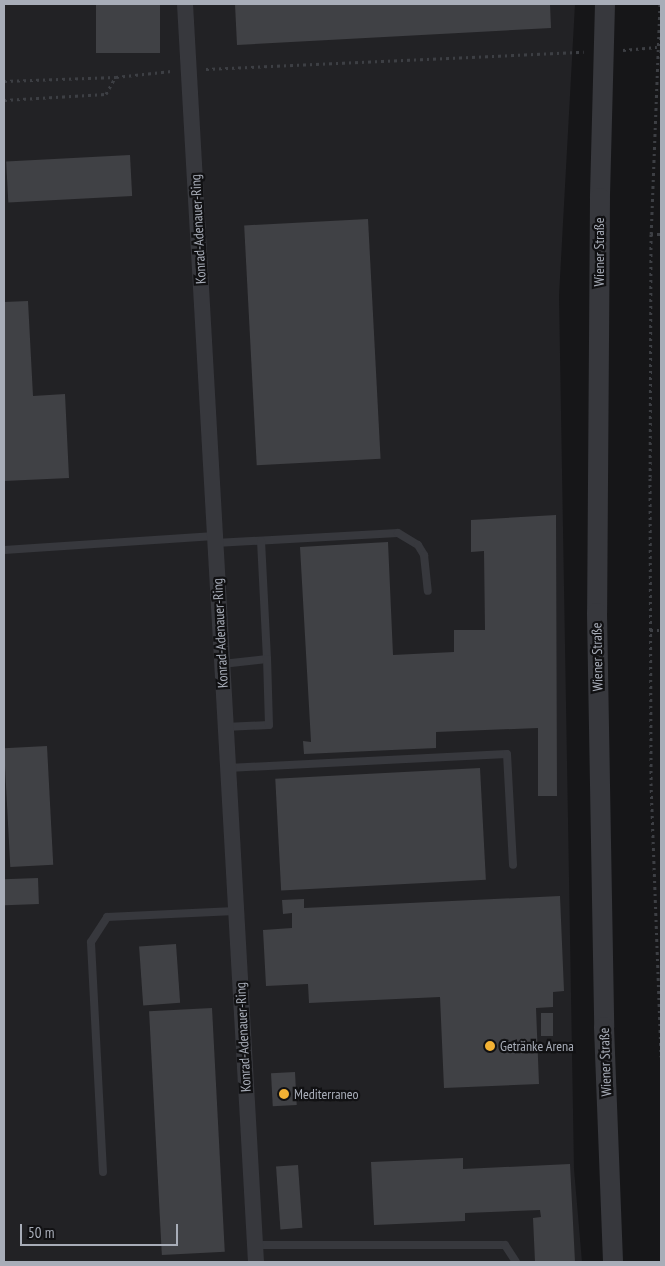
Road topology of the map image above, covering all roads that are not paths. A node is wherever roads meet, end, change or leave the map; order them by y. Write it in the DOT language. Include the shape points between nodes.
graph roads {
  1 [pos="185,4"];
  2 [pos="605,4"];
  3 [pos="610,4"];
  4 [pos="603,51"];
  5 [pos="215,540"];
  6 [pos="261,541"];
  7 [pos="4,550"];
  8 [pos="428,590"];
  9 [pos="266,659"];
  10 [pos="222,664"];
  11 [pos="225,727"];
  12 [pos="227,768"];
  13 [pos="513,865"];
  14 [pos="235,911"];
  15 [pos="102,1172"];
  16 [pos="255,1245"];
  17 [pos="256,1262"];
  18 [pos="516,1262"];
  19 [pos="613,1262"];
  1 -- 5 [label="street, Konrad-Adenauer-Ring"];
  2 -- 4 [label="street, Wiener Straße"];
  3 -- 4 [label="street, Wiener Straße"];
  4 -- 19 [label="street, Wiener Straße" via="596,613 604,1027"];
  5 -- 6 [label="lane"];
  5 -- 7 [label="lane"];
  5 -- 10 [label="street, Konrad-Adenauer-Ring"];
  6 -- 8 [label="lane" via="398,533 418,545 424,555"];
  6 -- 9 [label="lane"];
  9 -- 10 [label="lane"];
  9 -- 11 [label="lane" via="269,725"];
  10 -- 11 [label="street, Konrad-Adenauer-Ring"];
  11 -- 12 [label="street, Konrad-Adenauer-Ring"];
  12 -- 13 [label="lane" via="507,754"];
  12 -- 14 [label="street, Konrad-Adenauer-Ring"];
  14 -- 15 [label="lane" via="107,917 91,942"];
  14 -- 16 [label="street, Konrad-Adenauer-Ring"];
  16 -- 17 [label="street, Konrad-Adenauer-Ring"];
  16 -- 18 [label="lane" via="505,1245"];
}
